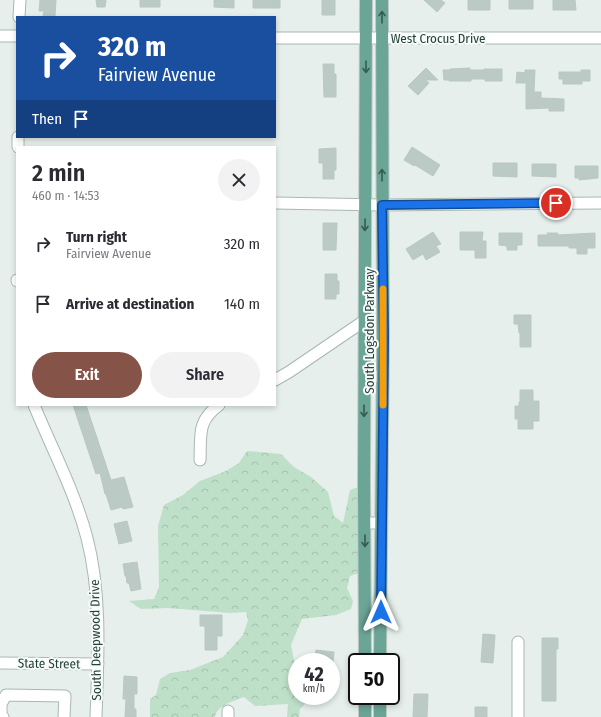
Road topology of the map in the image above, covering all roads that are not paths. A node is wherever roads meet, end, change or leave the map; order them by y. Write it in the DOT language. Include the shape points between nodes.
graph roads {
  1 [pos="20,0"];
  2 [pos="366,0"];
  3 [pos="382,0"];
  4 [pos="20,16"];
  5 [pos="0,36"];
  6 [pos="16,36"];
  7 [pos="276,38"];
  8 [pos="366,38"];
  9 [pos="382,38"];
  10 [pos="601,38"];
  11 [pos="276,203"];
  12 [pos="601,203"];
  13 [pos="366,205"];
  14 [pos="382,205"];
  15 [pos="364,321"];
  16 [pos="383,376"];
  17 [pos="364,377"];
  18 [pos="276,379"];
  19 [pos="34,406"];
  20 [pos="218,406"];
  21 [pos="200,460"];
  22 [pos="365,523"];
  23 [pos="381,524"];
  24 [pos="518,642"];
  25 [pos="365,653"];
  26 [pos="380,653"];
  27 [pos="0,663"];
  28 [pos="98,664"];
  29 [pos="365,705"];
  30 [pos="380,705"];
  31 [pos="3,717"];
  32 [pos="64,717"];
  33 [pos="96,717"];
  34 [pos="365,717"];
  35 [pos="380,717"];
  36 [pos="518,717"];
  1 -- 4 [label="street"];
  2 -- 8 [label="main road, South Logsdon Parkway"];
  9 -- 3 [label="main road, South Logsdon Parkway, one-way"];
  5 -- 6 [label="street"];
  7 -- 8 [label="street, West Crocus Drive"];
  8 -- 9 [label="street, West Crocus Drive"];
  8 -- 13 [label="main road, South Logsdon Parkway, one-way"];
  9 -- 10 [label="street, West Crocus Drive"];
  14 -- 9 [label="main road, South Logsdon Parkway, one-way"];
  11 -- 13 [label="street"];
  12 -- 14 [label="street"];
  13 -- 14 [label="street"];
  13 -- 15 [label="main road, South Logsdon Parkway, one-way"];
  14 -- 16 [label="main road, South Logsdon Parkway"];
  15 -- 17 [label="main road, South Logsdon Parkway"];
  15 -- 18 [label="street"];
  16 -- 17 [label="street"];
  16 -- 23 [label="main road, South Logsdon Parkway"];
  17 -- 22 [label="main road, South Logsdon Parkway, one-way"];
  19 -- 28 [label="street, South Deepwood Drive" via="87,539 95,586"];
  20 -- 21 [label="street" via="209,412 201,425"];
  22 -- 23 [label="street"];
  22 -- 25 [label="main road, South Logsdon Parkway, one-way"];
  23 -- 26 [label="main road, South Logsdon Parkway"];
  24 -- 36 [label="street"];
  27 -- 28 [label="street, State Street"];
  28 -- 33 [label="street, South Deepwood Drive"];
  29 -- 34 [label="main road"];
  30 -- 35 [label="main road"];
  31 -- 32 [label="street" via="1,704 6,695 65,696"];
}
